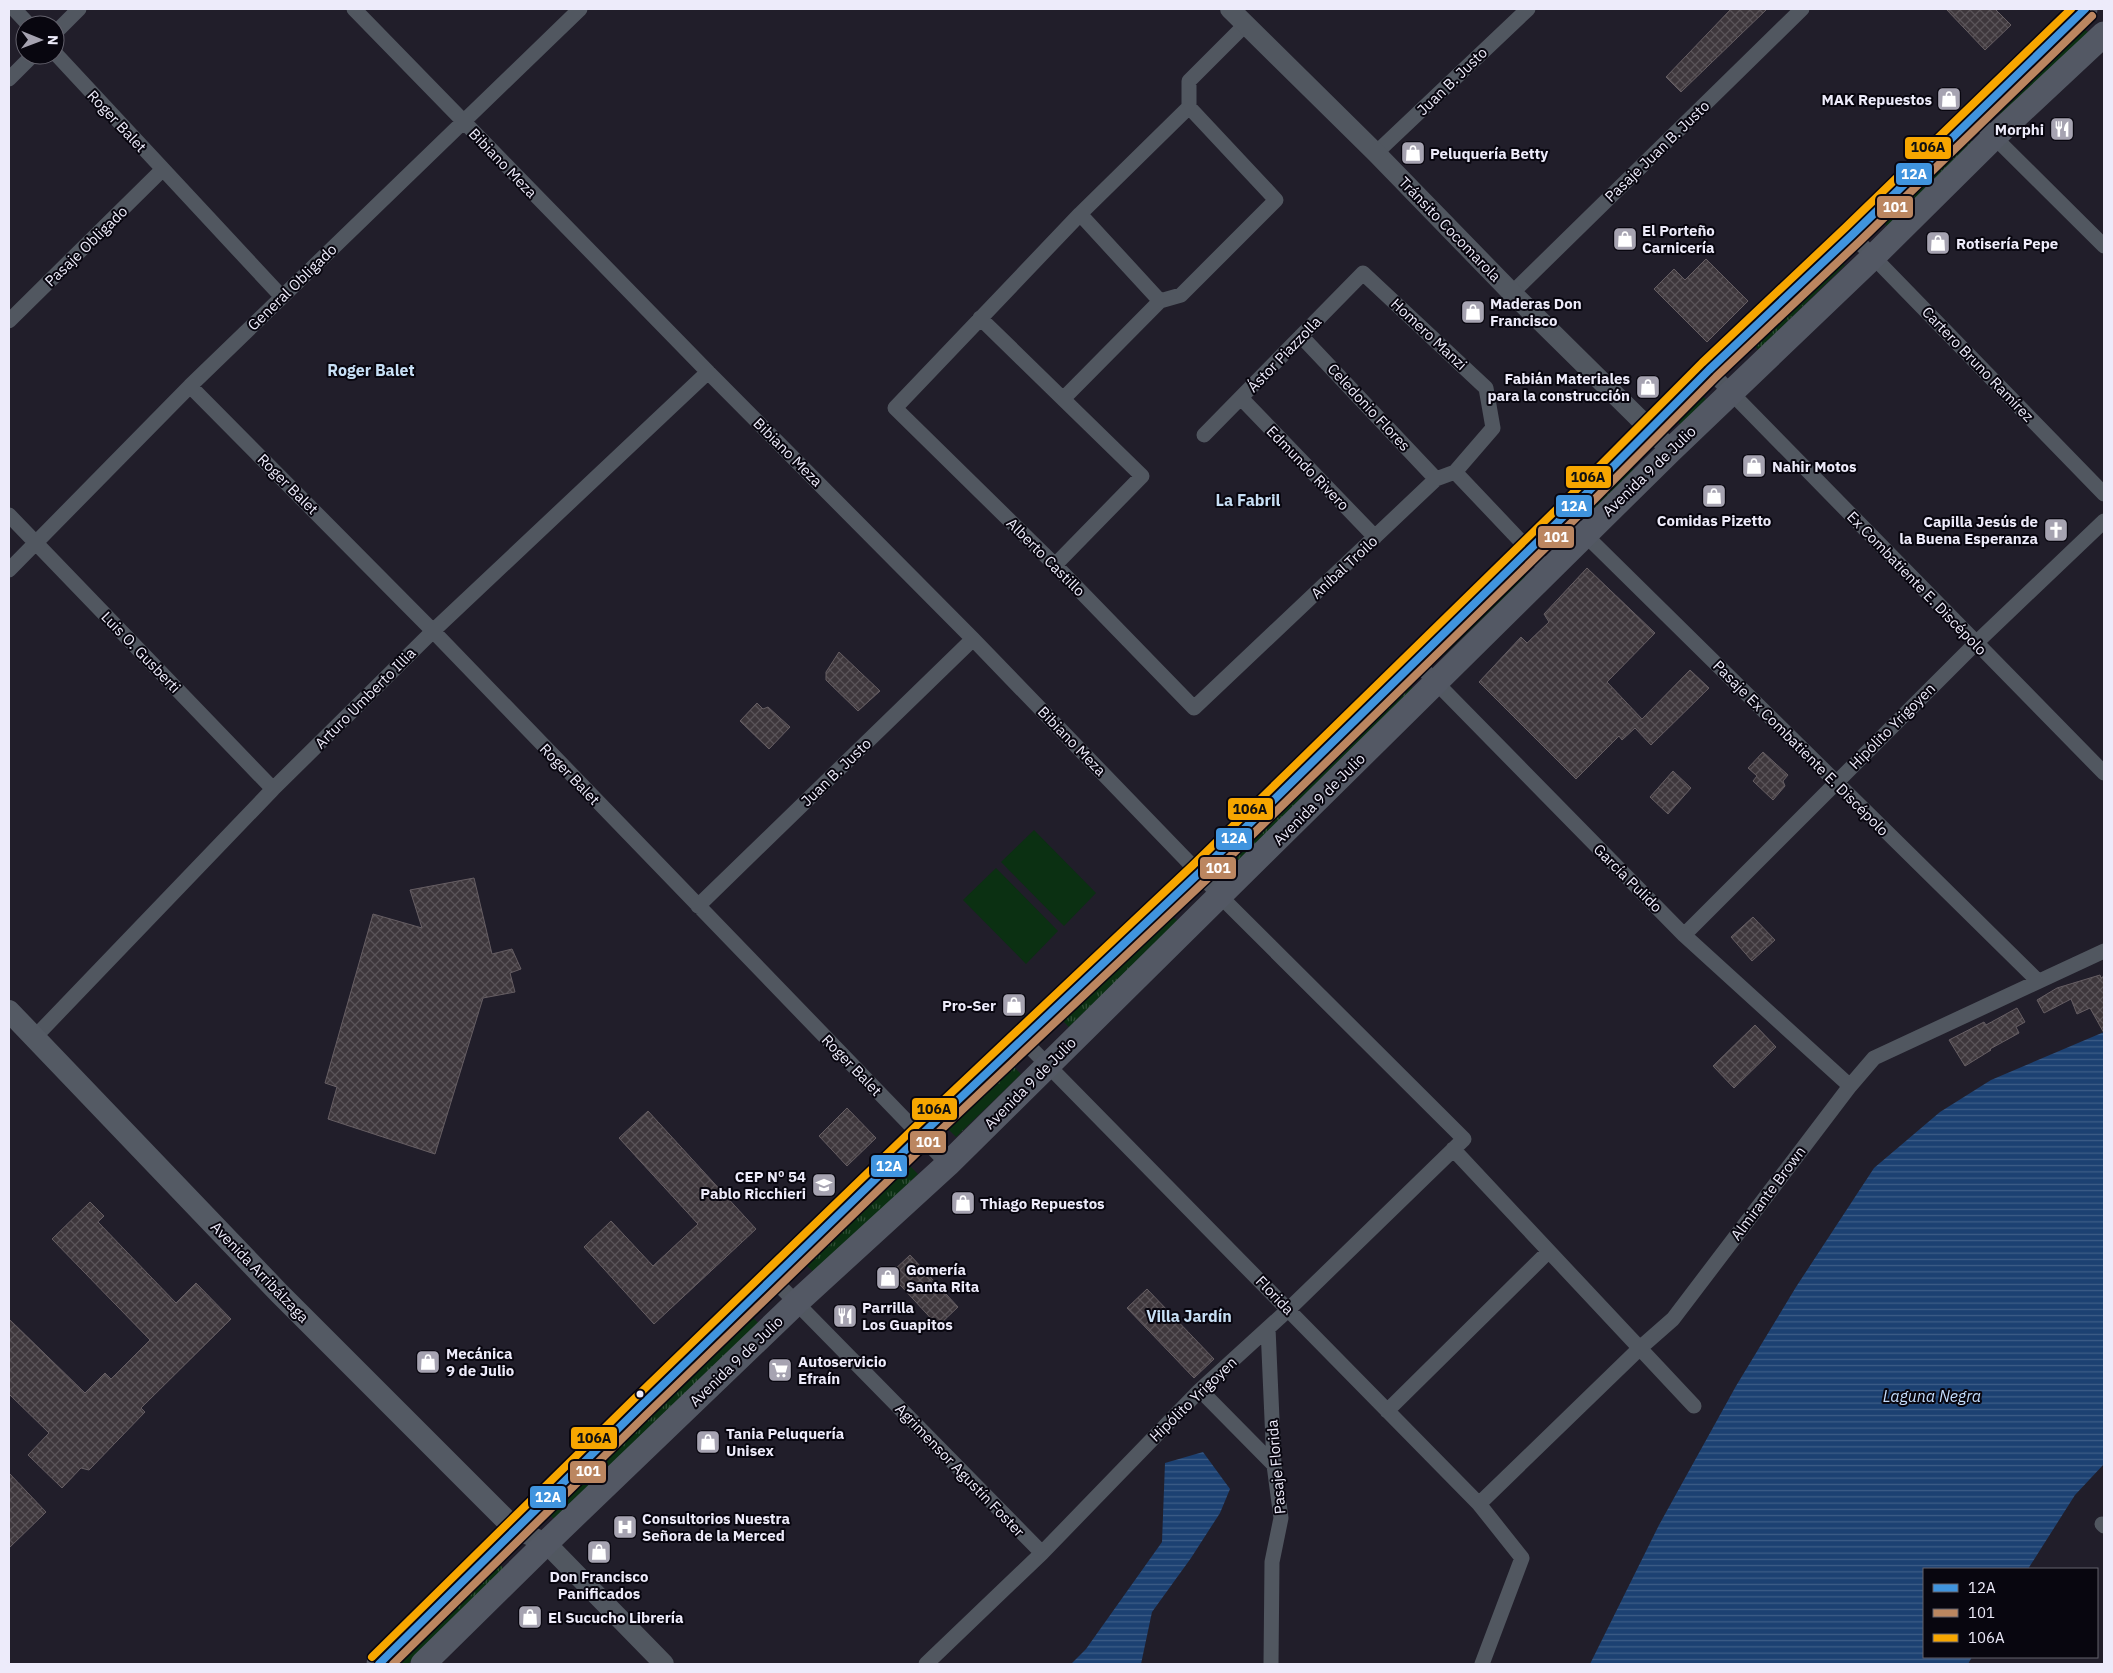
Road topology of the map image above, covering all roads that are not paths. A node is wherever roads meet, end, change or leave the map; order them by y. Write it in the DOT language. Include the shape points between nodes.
graph roads {
  1 [pos="79,9"];
  2 [pos="354,9"];
  3 [pos="580,9"];
  4 [pos="1230,9"];
  5 [pos="1528,9"];
  6 [pos="1802,9"];
  7 [pos="2085,9"];
  8 [pos="65,23"];
  9 [pos="1245,25"];
  10 [pos="2104,34"];
  11 [pos="65,64"];
  12 [pos="23,65"];
  13 [pos="9,79"];
  14 [pos="1189,106"];
  15 [pos="1974,116"];
  16 [pos="463,123"];
  17 [pos="1995,136"];
  18 [pos="1376,153"];
  19 [pos="162,170"];
  20 [pos="1080,214"];
  21 [pos="1852,235"];
  22 [pos="2104,246"];
  23 [pos="1873,257"];
  24 [pos="1363,273"];
  25 [pos="1512,293"];
  26 [pos="282,297"];
  27 [pos="1160,301"];
  28 [pos="980,318"];
  29 [pos="9,321"];
  30 [pos="1301,336"];
  31 [pos="1709,370"];
  32 [pos="708,372"];
  33 [pos="190,386"];
  34 [pos="1731,392"];
  35 [pos="1064,398"];
  36 [pos="1241,398"];
  37 [pos="1493,428"];
  38 [pos="1650,429"];
  39 [pos="1204,435"];
  40 [pos="1671,450"];
  41 [pos="1454,472"];
  42 [pos="1436,479"];
  43 [pos="2104,494"];
  44 [pos="1565,514"];
  45 [pos="9,515"];
  46 [pos="2104,521"];
  47 [pos="1585,535"];
  48 [pos="1375,537"];
  49 [pos="36,543"];
  50 [pos="1529,550"];
  51 [pos="1055,565"];
  52 [pos="9,570"];
  53 [pos="1549,571"];
  54 [pos="433,631"];
  55 [pos="974,639"];
  56 [pos="1976,644"];
  57 [pos="1415,661"];
  58 [pos="1436,683"];
  59 [pos="1194,708"];
  60 [pos="2103,768"];
  61 [pos="1835,782"];
  62 [pos="273,789"];
  63 [pos="1199,872"];
  64 [pos="1220,896"];
  65 [pos="698,906"];
  66 [pos="1684,935"];
  67 [pos="2104,951"];
  68 [pos="2038,981"];
  69 [pos="9,1011"];
  70 [pos="34,1038"];
  71 [pos="1022,1039"];
  72 [pos="1049,1064"];
  73 [pos="1850,1086"];
  74 [pos="920,1136"];
  75 [pos="1458,1144"];
  76 [pos="948,1164"];
  77 [pos="1548,1252"];
  78 [pos="773,1280"];
  79 [pos="796,1303"];
  80 [pos="1289,1309"];
  81 [pos="1268,1328"];
  82 [pos="1640,1348"];
  83 [pos="1200,1390"];
  84 [pos="1694,1406"];
  85 [pos="1387,1411"];
  86 [pos="1274,1465"];
  87 [pos="1480,1504"];
  88 [pos="515,1529"];
  89 [pos="546,1542"];
  90 [pos="1042,1553"];
  91 [pos="379,1664"];
  92 [pos="423,1664"];
  93 [pos="664,1664"];
  94 [pos="926,1664"];
  95 [pos="1271,1664"];
  96 [pos="1482,1664"];
  1 -- 8 [label="street"];
  2 -- 16 [label="street, Bibiano Meza"];
  3 -- 16 [label="street, General Obligado"];
  4 -- 9 [label="street, Tránsito Cocomarola"];
  5 -- 18 [label="street, Juan B. Justo"];
  6 -- 25 [label="street, Pasaje Juan B. Justo"];
  7 -- 15 [label="main road, Avenida 9 de Julio"];
  9 -- 14 [label="street" via="1189,81"];
  9 -- 18 [label="street, Tránsito Cocomarola"];
  10 -- 17 [label="main road, Avenida 9 de Julio"];
  11 -- 19 [label="street, Roger Balet"];
  12 -- 13 [label="street"];
  14 -- 20 [label="street"];
  14 -- 27 [label="street" via="1276,200 1181,296"];
  15 -- 17 [label="street"];
  15 -- 21 [label="main road, Avenida 9 de Julio"];
  16 -- 26 [label="street, General Obligado"];
  16 -- 32 [label="street, Bibiano Meza"];
  17 -- 22 [label="street"];
  17 -- 23 [label="main road, Avenida 9 de Julio"];
  18 -- 25 [label="street, Tránsito Cocomarola"];
  19 -- 26 [label="street, Roger Balet"];
  19 -- 29 [label="street, Pasaje Obligado"];
  20 -- 27 [label="street"];
  20 -- 28 [label="street"];
  21 -- 23 [label="street, Cartero Bruno Ramírez"];
  21 -- 31 [label="main road, Avenida 9 de Julio"];
  23 -- 34 [label="main road, Avenida 9 de Julio"];
  23 -- 43 [label="street, Cartero Bruno Ramírez"];
  24 -- 30 [label="street, Ástor Piazzolla"];
  24 -- 37 [label="street, Homero Manzi" via="1486,388"];
  25 -- 38 [label="street, Tránsito Cocomarola"];
  26 -- 33 [label="street, General Obligado"];
  27 -- 35 [label="street"];
  28 -- 35 [label="street"];
  28 -- 51 [label="street, Alberto Castillo" via="895,408"];
  30 -- 36 [label="street, Ástor Piazzolla"];
  30 -- 42 [label="street, Celedonio Flores"];
  31 -- 34 [label="street, Ex Combatiente E. Discépolo"];
  31 -- 38 [label="main road, Avenida 9 de Julio"];
  32 -- 54 [label="street, Arturo Umberto Illia"];
  32 -- 55 [label="street, Bibiano Meza"];
  33 -- 49 [label="street, General Obligado"];
  33 -- 54 [label="street, Roger Balet"];
  34 -- 40 [label="main road, Avenida 9 de Julio"];
  34 -- 56 [label="street, Ex Combatiente E. Discépolo"];
  35 -- 51 [label="street" via="1142,476"];
  36 -- 39 [label="street, Ástor Piazzolla"];
  36 -- 48 [label="street, Edmundo Rivero"];
  37 -- 41 [label="street, Aníbal Troilo"];
  38 -- 40 [label="street, Tránsito Cocomarola"];
  38 -- 44 [label="main road, Avenida 9 de Julio"];
  40 -- 47 [label="main road, Avenida 9 de Julio"];
  41 -- 42 [label="street, Aníbal Troilo"];
  41 -- 50 [label="street"];
  42 -- 48 [label="street, Aníbal Troilo"];
  44 -- 47 [label="street, Pasaje Ex Combatiente E. Discépolo"];
  44 -- 50 [label="main road, Avenida 9 de Julio"];
  45 -- 49 [label="street, Luis O. Gusberti"];
  46 -- 56 [label="street, Hipólito Yrigoyen"];
  47 -- 53 [label="main road, Avenida 9 de Julio"];
  47 -- 61 [label="street, Pasaje Ex Combatiente E. Discépolo"];
  48 -- 59 [label="street, Aníbal Troilo"];
  49 -- 52 [label="street, General Obligado"];
  49 -- 62 [label="street, Luis O. Gusberti"];
  50 -- 53 [label="street"];
  50 -- 57 [label="main road, Avenida 9 de Julio"];
  51 -- 59 [label="street, Alberto Castillo"];
  53 -- 58 [label="main road, Avenida 9 de Julio"];
  54 -- 62 [label="street, Arturo Umberto Illia"];
  54 -- 65 [label="street, Roger Balet"];
  55 -- 63 [label="street, Bibiano Meza"];
  55 -- 65 [label="street, Juan B. Justo"];
  56 -- 60 [label="street, Ex Combatiente E. Discépolo"];
  56 -- 61 [label="street, Hipólito Yrigoyen"];
  57 -- 58 [label="street, García Pulido"];
  57 -- 63 [label="main road, Avenida 9 de Julio"];
  58 -- 64 [label="main road, Avenida 9 de Julio"];
  58 -- 66 [label="street, García Pulido"];
  61 -- 66 [label="street, Hipólito Yrigoyen"];
  61 -- 68 [label="street, Pasaje Ex Combatiente E. Discépolo"];
  62 -- 70 [label="street, Arturo Umberto Illia"];
  63 -- 64 [label="street, Bibiano Meza"];
  63 -- 71 [label="main road, Avenida 9 de Julio"];
  64 -- 72 [label="main road, Avenida 9 de Julio"];
  64 -- 75 [label="street, Bibiano Meza"];
  65 -- 74 [label="street, Roger Balet"];
  66 -- 73 [label="street, García Pulido"];
  67 -- 68 [label="street, Almirante Brown"];
  68 -- 73 [label="street, Almirante Brown" via="1874,1058"];
  69 -- 70 [label="main road, Avenida Arribálzaga"];
  70 -- 88 [label="main road, Avenida Arribálzaga" via="279,1293"];
  71 -- 72 [label="street, Florida"];
  71 -- 74 [label="main road, Avenida 9 de Julio"];
  72 -- 76 [label="main road, Avenida 9 de Julio"];
  72 -- 80 [label="street, Florida"];
  73 -- 82 [label="street, Almirante Brown" via="1673,1319"];
  74 -- 76 [label="street, Roger Balet"];
  74 -- 78 [label="main road, Avenida 9 de Julio"];
  75 -- 77 [label="street, Bibiano Meza"];
  75 -- 80 [label="street, Hipólito Yrigoyen"];
  76 -- 79 [label="main road, Avenida 9 de Julio"];
  77 -- 82 [label="street, Bibiano Meza"];
  77 -- 85 [label="street"];
  78 -- 79 [label="street, Agrimensor Agustín Foster"];
  78 -- 88 [label="main road, Avenida 9 de Julio"];
  79 -- 89 [label="main road, Avenida 9 de Julio"];
  79 -- 90 [label="street, Agrimensor Agustín Foster"];
  80 -- 81 [label="street, Hipólito Yrigoyen"];
  80 -- 85 [label="street, Florida"];
  81 -- 83 [label="street, Hipólito Yrigoyen"];
  81 -- 86 [label="street, Pasaje Florida"];
  82 -- 84 [label="street, Bibiano Meza"];
  82 -- 87 [label="street, Almirante Brown"];
  83 -- 86 [label="street"];
  83 -- 90 [label="street, Hipólito Yrigoyen"];
  85 -- 87 [label="street, Florida"];
  86 -- 95 [label="street, Pasaje Florida" via="1281,1518 1272,1562"];
  87 -- 96 [label="street, Florida" via="1522,1558"];
  88 -- 89 [label="street"];
  88 -- 91 [label="main road, Avenida 9 de Julio"];
  89 -- 92 [label="main road, Avenida 9 de Julio"];
  89 -- 93 [label="street"];
  90 -- 94 [label="street, Hipólito Yrigoyen"];
}
